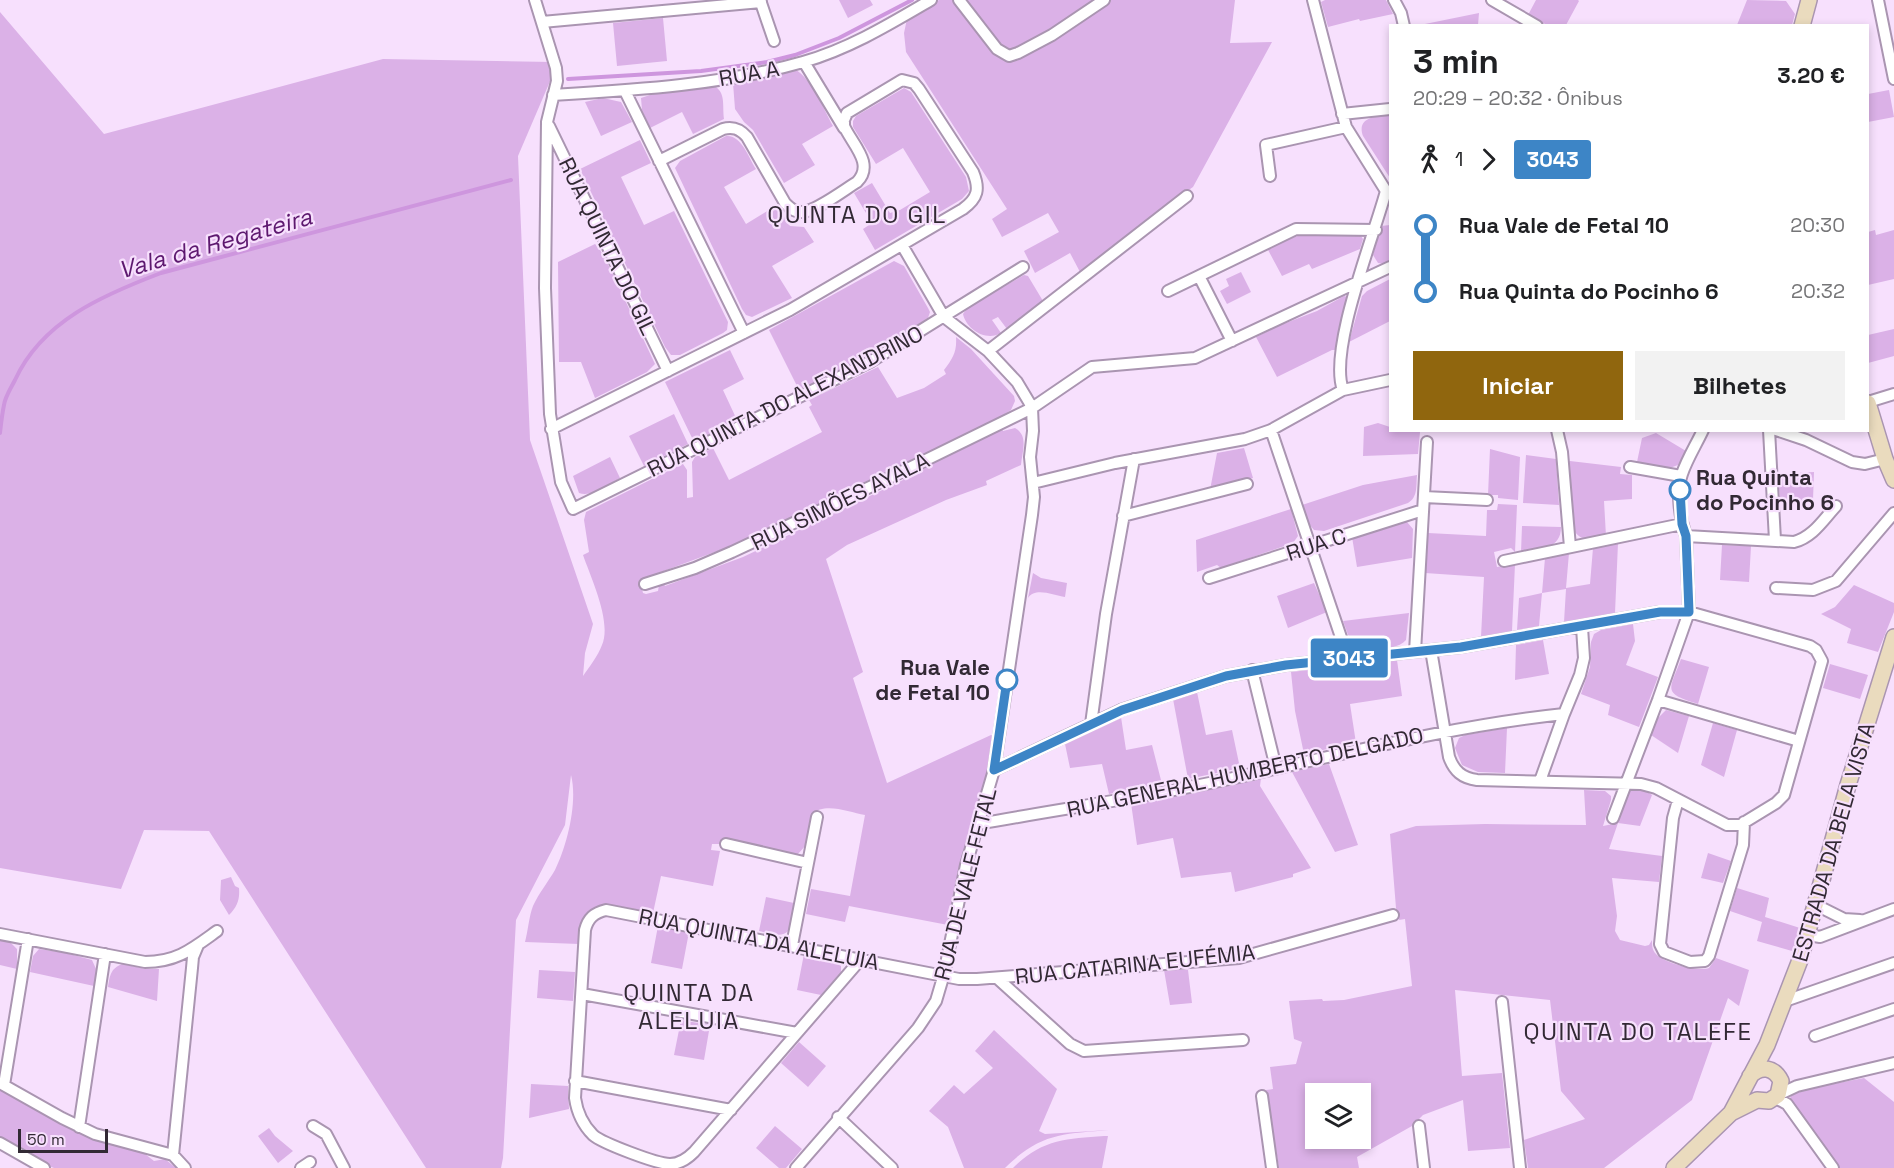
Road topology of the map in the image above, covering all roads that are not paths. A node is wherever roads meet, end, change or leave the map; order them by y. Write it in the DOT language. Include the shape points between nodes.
graph roads {
  1 [pos="535,0"];
  2 [pos="931,0"];
  3 [pos="959,0"];
  4 [pos="1104,0"];
  5 [pos="1313,0"];
  6 [pos="1395,0"];
  7 [pos="1492,0"];
  8 [pos="1809,0"];
  9 [pos="1878,0"];
  10 [pos="761,1"];
  11 [pos="543,22"];
  12 [pos="1403,24"];
  13 [pos="1532,24"];
  14 [pos="1803,24"];
  15 [pos="774,41"];
  16 [pos="804,62"];
  17 [pos="1894,80"];
  18 [pos="625,91"];
  19 [pos="553,95"];
  20 [pos="1389,109"];
  21 [pos="1342,114"];
  22 [pos="548,122"];
  23 [pos="1346,127"];
  24 [pos="847,133"];
  25 [pos="659,161"];
  26 [pos="1270,176"];
  27 [pos="1388,191"];
  28 [pos="1187,196"];
  29 [pos="1376,230"];
  30 [pos="902,245"];
  31 [pos="1023,267"];
  32 [pos="1389,267"];
  33 [pos="1199,276"];
  34 [pos="1358,281"];
  35 [pos="1168,291"];
  36 [pos="944,317"];
  37 [pos="744,333"];
  38 [pos="1232,341"];
  39 [pos="988,351"];
  40 [pos="668,371"];
  41 [pos="1389,380"];
  42 [pos="1343,390"];
  43 [pos="1894,394"];
  44 [pos="1869,402"];
  45 [pos="1869,405"];
  46 [pos="1032,408"];
  47 [pos="551,429"];
  48 [pos="1271,430"];
  49 [pos="1557,432"];
  50 [pos="1702,432"];
  51 [pos="1769,432"];
  52 [pos="1782,432"];
  53 [pos="1427,442"];
  54 [pos="1134,459"];
  55 [pos="1885,459"];
  56 [pos="1630,466"];
  57 [pos="1681,476"];
  58 [pos="1894,480"];
  59 [pos="1033,483"];
  60 [pos="1247,484"];
  61 [pos="1424,497"];
  62 [pos="1487,500"];
  63 [pos="1836,506"];
  64 [pos="1423,510"];
  65 [pos="1894,513"];
  66 [pos="1123,516"];
  67 [pos="1682,524"];
  68 [pos="1686,536"];
  69 [pos="1775,540"];
  70 [pos="1311,546"];
  71 [pos="1570,547"];
  72 [pos="1504,561"];
  73 [pos="1209,578"];
  74 [pos="645,584"];
  75 [pos="1776,588"];
  76 [pos="1689,612"];
  77 [pos="1582,627"];
  78 [pos="1894,637"];
  79 [pos="1431,650"];
  80 [pos="1415,652"];
  81 [pos="1348,658"];
  82 [pos="1252,670"];
  83 [pos="1658,700"];
  84 [pos="1564,714"];
  85 [pos="1091,724"];
  86 [pos="1444,731"];
  87 [pos="1799,741"];
  88 [pos="1276,768"];
  89 [pos="994,770"];
  90 [pos="1540,781"];
  91 [pos="1626,784"];
  92 [pos="1678,800"];
  93 [pos="817,817"];
  94 [pos="1613,818"];
  95 [pos="1744,822"];
  96 [pos="978,824"];
  97 [pos="726,844"];
  98 [pos="808,863"];
  99 [pos="1816,905"];
  100 [pos="1894,909"];
  101 [pos="1393,915"];
  102 [pos="1838,916"];
  103 [pos="1869,919"];
  104 [pos="217,931"];
  105 [pos="1832,933"];
  106 [pos="0,934"];
  107 [pos="1808,935"];
  108 [pos="28,939"];
  109 [pos="198,945"];
  110 [pos="792,945"];
  111 [pos="105,954"];
  112 [pos="861,959"];
  113 [pos="1894,963"];
  114 [pos="944,974"];
  115 [pos="997,978"];
  116 [pos="582,994"];
  117 [pos="1785,1001"];
  118 [pos="1502,1002"];
  119 [pos="1894,1009"];
  120 [pos="797,1034"];
  121 [pos="1815,1036"];
  122 [pos="1243,1040"];
  123 [pos="1767,1045"];
  124 [pos="1894,1063"];
  125 [pos="1771,1070"];
  126 [pos="1749,1078"];
  127 [pos="575,1081"];
  128 [pos="2,1084"];
  129 [pos="1262,1096"];
  130 [pos="1777,1096"];
  131 [pos="1756,1100"];
  132 [pos="731,1110"];
  133 [pos="1731,1113"];
  134 [pos="838,1117"];
  135 [pos="313,1126"];
  136 [pos="1419,1126"];
  137 [pos="79,1127"];
  138 [pos="0,1143"];
  139 [pos="173,1155"];
  140 [pos="44,1168"];
  141 [pos="185,1168"];
  142 [pos="344,1168"];
  143 [pos="796,1168"];
  144 [pos="892,1168"];
  145 [pos="1272,1168"];
  146 [pos="1424,1168"];
  147 [pos="1520,1168"];
  148 [pos="1674,1168"];
  149 [pos="1833,1168"];
  1 -- 11 [label="street"];
  2 -- 16 [label="street, RUA A" via="861,40"];
  3 -- 4 [label="street" via="997,49 1009,56"];
  5 -- 21 [label="street"];
  6 -- 12 [label="street"];
  7 -- 13 [label="street"];
  8 -- 14 [label="street"];
  9 -- 17 [label="street"];
  10 -- 11 [label="street"];
  10 -- 15 [label="street"];
  11 -- 19 [label="street" via="556,68"];
  16 -- 18 [label="street, RUA A" via="726,78"];
  16 -- 24 [label="street"];
  18 -- 19 [label="street, RUA A"];
  18 -- 25 [label="street"];
  19 -- 22 [label="street"];
  20 -- 21 [label="street"];
  21 -- 23 [label="street"];
  22 -- 40 [label="street, RUA QUINTA DO GIL"];
  22 -- 47 [label="street" via="545,288"];
  23 -- 26 [label="street" via="1266,145"];
  23 -- 27 [label="street"];
  24 -- 25 [label="street" via="863,160 864,176 801,212 785,203 742,131 723,129"];
  24 -- 30 [label="street" via="847,113 896,82 909,81 919,89 974,172 978,194 972,203"];
  25 -- 37 [label="street"];
  27 -- 29 [label="street"];
  28 -- 39 [label="street"];
  29 -- 33 [label="street" via="1296,229"];
  29 -- 34 [label="street"];
  30 -- 36 [label="street"];
  30 -- 37 [label="street"];
  31 -- 36 [label="street, RUA QUINTA DO ALEXANDRINO"];
  32 -- 34 [label="street, RUA SIMÕES AYALA"];
  33 -- 35 [label="street"];
  33 -- 38 [label="street"];
  34 -- 38 [label="street, RUA SIMÕES AYALA"];
  34 -- 42 [label="street" via="1341,348"];
  36 -- 39 [label="street"];
  36 -- 47 [label="street, RUA QUINTA DO ALEXANDRINO" via="870,362 573,510 561,482"];
  37 -- 40 [label="street"];
  38 -- 46 [label="street, RUA SIMÕES AYALA" via="1195,358 1092,368"];
  39 -- 46 [label="street" via="1024,392"];
  40 -- 47 [label="street"];
  41 -- 42 [label="street"];
  42 -- 48 [label="street"];
  43 -- 44 [label="street"];
  45 -- 55 [label="street"];
  46 -- 59 [label="street, RUA DE VALE FETAL"];
  46 -- 74 [label="street, RUA SIMÕES AYALA" via="732,552"];
  48 -- 54 [label="street" via="1238,441"];
  48 -- 70 [label="street"];
  49 -- 71 [label="street"];
  50 -- 57 [label="street"];
  51 -- 69 [label="street"];
  52 -- 55 [label="street" via="1852,462 1865,464"];
  53 -- 61 [label="street"];
  54 -- 59 [label="street"];
  54 -- 66 [label="street"];
  55 -- 58 [label="street"];
  56 -- 57 [label="street"];
  57 -- 67 [label="street"];
  59 -- 89 [label="street, RUA DE VALE FETAL" via="1032,516"];
  60 -- 66 [label="street"];
  61 -- 62 [label="street"];
  61 -- 64 [label="street"];
  63 -- 69 [label="street" via="1804,539"];
  64 -- 70 [label="street, RUA C"];
  64 -- 80 [label="street"];
  65 -- 75 [label="street" via="1836,581 1813,590"];
  66 -- 85 [label="street"];
  67 -- 68 [label="street"];
  67 -- 71 [label="street"];
  68 -- 69 [label="street"];
  68 -- 76 [label="street"];
  70 -- 73 [label="street, RUA C"];
  70 -- 81 [label="street"];
  71 -- 72 [label="street"];
  76 -- 77 [label="street" via="1660,612"];
  76 -- 83 [label="street"];
  76 -- 87 [label="street" via="1816,650 1821,656 1821,668"];
  77 -- 79 [label="street"];
  77 -- 84 [label="street" via="1584,658"];
  78 -- 99 [label="street, ESTRADA DA BELA VISTA"];
  79 -- 80 [label="street"];
  79 -- 86 [label="street"];
  80 -- 81 [label="street"];
  81 -- 82 [label="street"];
  82 -- 85 [label="street" via="1153,699"];
  82 -- 88 [label="street"];
  83 -- 87 [label="street"];
  83 -- 91 [label="street"];
  84 -- 86 [label="street"];
  84 -- 90 [label="street"];
  85 -- 89 [label="street"];
  86 -- 88 [label="street, RUA GENERAL HUMBERTO DELGADO"];
  86 -- 90 [label="street, RUA GENERAL HUMBERTO DELGADO" via="1451,764 1467,778"];
  87 -- 95 [label="street" via="1784,795"];
  88 -- 96 [label="street, RUA GENERAL HUMBERTO DELGADO"];
  89 -- 96 [label="street, RUA DE VALE FETAL"];
  90 -- 91 [label="street, RUA GENERAL HUMBERTO DELGADO"];
  91 -- 92 [label="street, RUA GENERAL HUMBERTO DELGADO" via="1656,788"];
  91 -- 94 [label="street"];
  92 -- 95 [label="street, RUA GENERAL HUMBERTO DELGADO" via="1726,825"];
  92 -- 95 [label="street" via="1660,944 1664,952 1690,962 1705,961 1709,956 1743,845"];
  93 -- 98 [label="street"];
  96 -- 114 [label="street, RUA DE VALE FETAL"];
  97 -- 98 [label="street"];
  98 -- 110 [label="street"];
  99 -- 102 [label="street"];
  99 -- 107 [label="street, ESTRADA DA BELA VISTA"];
  100 -- 103 [label="street"];
  101 -- 115 [label="street, RUA CATARINA EUFÉMIA" via="1239,958"];
  102 -- 103 [label="street" via="1854,921"];
  102 -- 105 [label="street"];
  103 -- 105 [label="street"];
  104 -- 109 [label="street"];
  105 -- 107 [label="street"];
  106 -- 108 [label="street"];
  107 -- 117 [label="street, ESTRADA DA BELA VISTA"];
  108 -- 111 [label="street"];
  108 -- 128 [label="street"];
  109 -- 111 [label="street" via="161,962"];
  109 -- 139 [label="street" via="193,957"];
  110 -- 112 [label="street, RUA QUINTA DA ALELUIA"];
  110 -- 116 [label="street, RUA QUINTA DA ALELUIA" via="606,910 589,919 585,930"];
  111 -- 137 [label="street"];
  112 -- 114 [label="street, RUA QUINTA DA ALELUIA"];
  112 -- 120 [label="street"];
  113 -- 117 [label="street"];
  114 -- 115 [label="street, RUA CATARINA EUFÉMIA" via="959,979"];
  114 -- 134 [label="street, RUA DE VALE FETAL" via="936,1001 918,1028"];
  115 -- 122 [label="street" via="1070,1044 1084,1051"];
  116 -- 120 [label="street"];
  116 -- 127 [label="street"];
  117 -- 123 [label="street, ESTRADA DA BELA VISTA"];
  118 -- 147 [label="street"];
  119 -- 121 [label="street"];
  120 -- 132 [label="street"];
  123 -- 125 [label="street"];
  123 -- 126 [label="street, ESTRADA DA BELA VISTA"];
  124 -- 130 [label="street" via="1797,1086"];
  125 -- 126 [label="street" via="1759,1069"];
  125 -- 130 [label="street" via="1781,1081"];
  126 -- 131 [label="street" via="1748,1090"];
  126 -- 133 [label="street, ESTRADA DA BELA VISTA"];
  127 -- 132 [label="street"];
  127 -- 132 [label="street" via="576,1107 592,1134 603,1142 664,1164 690,1157"];
  128 -- 137 [label="street"];
  129 -- 145 [label="street"];
  130 -- 131 [label="street" via="1769,1101"];
  130 -- 149 [label="street"];
  131 -- 133 [label="street"];
  133 -- 148 [label="street"];
  134 -- 143 [label="street, RUA DE VALE FETAL"];
  134 -- 144 [label="street"];
  135 -- 142 [label="street" via="326,1134"];
  136 -- 146 [label="street"];
  137 -- 139 [label="street"];
  138 -- 140 [label="street"];
  139 -- 141 [label="street"];
}
